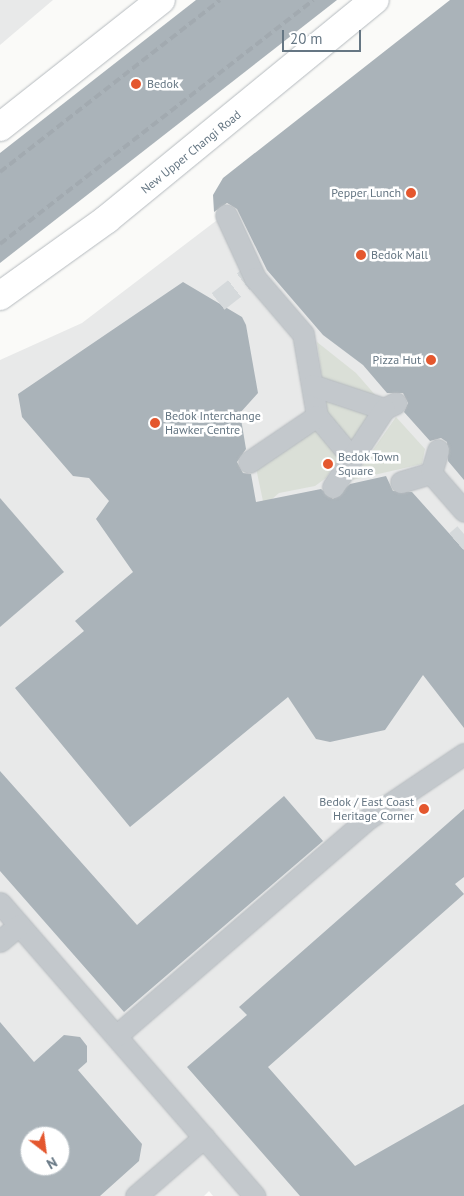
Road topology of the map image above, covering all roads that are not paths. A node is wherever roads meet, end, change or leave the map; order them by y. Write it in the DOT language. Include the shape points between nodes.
graph roads {
  1 [pos="161,0"];
  2 [pos="375,0"];
  3 [pos="0,127"];
  4 [pos="226,215"];
  5 [pos="0,296"];
  6 [pos="312,385"];
  7 [pos="317,416"];
  8 [pos="438,450"];
  9 [pos="352,458"];
  10 [pos="249,462"];
  11 [pos="431,474"];
  12 [pos="401,482"];
  13 [pos="333,487"];
  14 [pos="464,511"];
  15 [pos="464,754"];
  16 [pos="0,904"];
  17 [pos="19,925"];
  18 [pos="0,941"];
  19 [pos="116,1036"];
  20 [pos="204,1137"];
  21 [pos="136,1196"];
  22 [pos="256,1196"];
  1 -- 3 [label="main road"];
  2 -- 5 [label="main road, New Upper Changi Road" via="107,219"];
  4 -- 6 [label="street" via="255,278 303,334"];
  6 -- 7 [label="street"];
  6 -- 9 [label="street" via="390,406"];
  7 -- 9 [label="street"];
  7 -- 10 [label="street"];
  8 -- 11 [label="street"];
  9 -- 13 [label="street"];
  11 -- 12 [label="street"];
  11 -- 14 [label="street"];
  15 -- 19 [label="street" via="366,820"];
  16 -- 17 [label="street"];
  17 -- 18 [label="street"];
  17 -- 19 [label="street"];
  19 -- 20 [label="street"];
  20 -- 21 [label="street"];
  20 -- 22 [label="street"];
}
